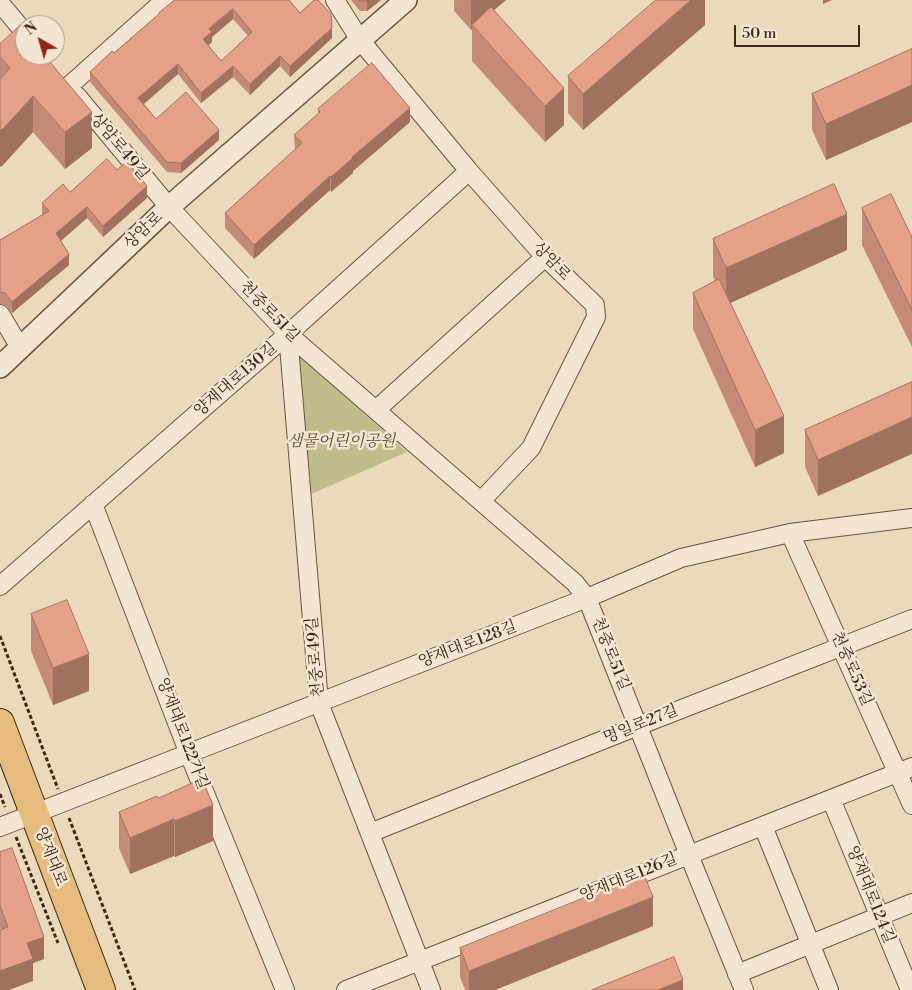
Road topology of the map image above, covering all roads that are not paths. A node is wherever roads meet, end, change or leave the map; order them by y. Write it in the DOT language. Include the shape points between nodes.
graph roads {
  1 [pos="165,0"];
  2 [pos="335,0"];
  3 [pos="406,0"];
  4 [pos="0,3"];
  5 [pos="15,21"];
  6 [pos="360,40"];
  7 [pos="469,171"];
  8 [pos="169,207"];
  9 [pos="545,257"];
  10 [pos="0,314"];
  11 [pos="288,334"];
  12 [pos="21,348"];
  13 [pos="0,368"];
  14 [pos="376,410"];
  15 [pos="481,501"];
  16 [pos="93,504"];
  17 [pos="912,518"];
  18 [pos="790,533"];
  19 [pos="0,586"];
  20 [pos="588,598"];
  21 [pos="912,619"];
  22 [pos="841,646"];
  23 [pos="319,703"];
  24 [pos="0,723"];
  25 [pos="638,726"];
  26 [pos="189,754"];
  27 [pos="905,770"];
  28 [pos="831,799"];
  29 [pos="912,805"];
  30 [pos="15,821"];
  31 [pos="763,826"];
  32 [pos="370,833"];
  33 [pos="689,855"];
  34 [pos="912,903"];
  35 [pos="879,916"];
  36 [pos="810,944"];
  37 [pos="420,961"];
  38 [pos="737,974"];
  39 [pos="101,990"];
  40 [pos="285,990"];
  41 [pos="346,990"];
  42 [pos="431,990"];
  43 [pos="744,990"];
  44 [pos="829,990"];
  45 [pos="910,990"];
  1 -- 8 [label="street, 상암로49길" via="64,80"];
  2 -- 6 [label="street"];
  3 -- 6 [label="street, 상암로"];
  4 -- 5 [label="street"];
  6 -- 7 [label="street, 상암로"];
  6 -- 8 [label="street, 상암로"];
  7 -- 9 [label="street, 상암로"];
  7 -- 11 [label="street, 양재대로130길"];
  8 -- 11 [label="street, 천중로51길"];
  8 -- 12 [label="street, 상암로"];
  9 -- 14 [label="street"];
  9 -- 15 [label="street, 상암로" via="594,305 596,317 531,448"];
  10 -- 12 [label="street"];
  11 -- 14 [label="street, 천중로51길"];
  11 -- 16 [label="street, 양재대로130길"];
  11 -- 23 [label="street, 천중로49길"];
  12 -- 13 [label="street, 상암로"];
  14 -- 15 [label="street, 천중로51길"];
  15 -- 20 [label="street, 천중로51길" via="575,582"];
  16 -- 19 [label="street, 양재대로130길"];
  16 -- 26 [label="street, 양재대로122가길"];
  17 -- 18 [label="street, 양재대로128길"];
  18 -- 20 [label="street, 양재대로128길" via="682,558"];
  18 -- 22 [label="street, 천중로53길"];
  20 -- 23 [label="street, 양재대로128길"];
  20 -- 25 [label="street, 천중로51길"];
  21 -- 22 [label="street, 명일로27길"];
  22 -- 25 [label="street, 명일로27길"];
  22 -- 27 [label="street, 천중로53길"];
  23 -- 26 [label="street, 양재대로128길"];
  23 -- 32 [label="street, 천중로49길"];
  24 -- 30 [label="main road, 양재대로"];
  25 -- 32 [label="street, 명일로27길"];
  25 -- 33 [label="street, 천중로51길"];
  26 -- 30 [label="street, 양재대로128길"];
  26 -- 40 [label="street, 양재대로122가길"];
  27 -- 28 [label="street, 양재대로126길"];
  27 -- 29 [label="street, 천중로53길"];
  28 -- 31 [label="street, 양재대로126길"];
  28 -- 35 [label="street, 양재대로124길"];
  30 -- 39 [label="main road, 양재대로"];
  31 -- 33 [label="street, 양재대로126길"];
  31 -- 36 [label="street"];
  32 -- 37 [label="street, 천중로49길"];
  33 -- 37 [label="street, 양재대로126길"];
  33 -- 38 [label="street, 천중로51길"];
  34 -- 35 [label="street"];
  35 -- 36 [label="street"];
  35 -- 45 [label="street, 양재대로124길"];
  36 -- 38 [label="street"];
  36 -- 44 [label="street"];
  37 -- 41 [label="street, 양재대로126길"];
  37 -- 42 [label="street, 천중로49길"];
  38 -- 43 [label="street, 천중로51길"];
}
